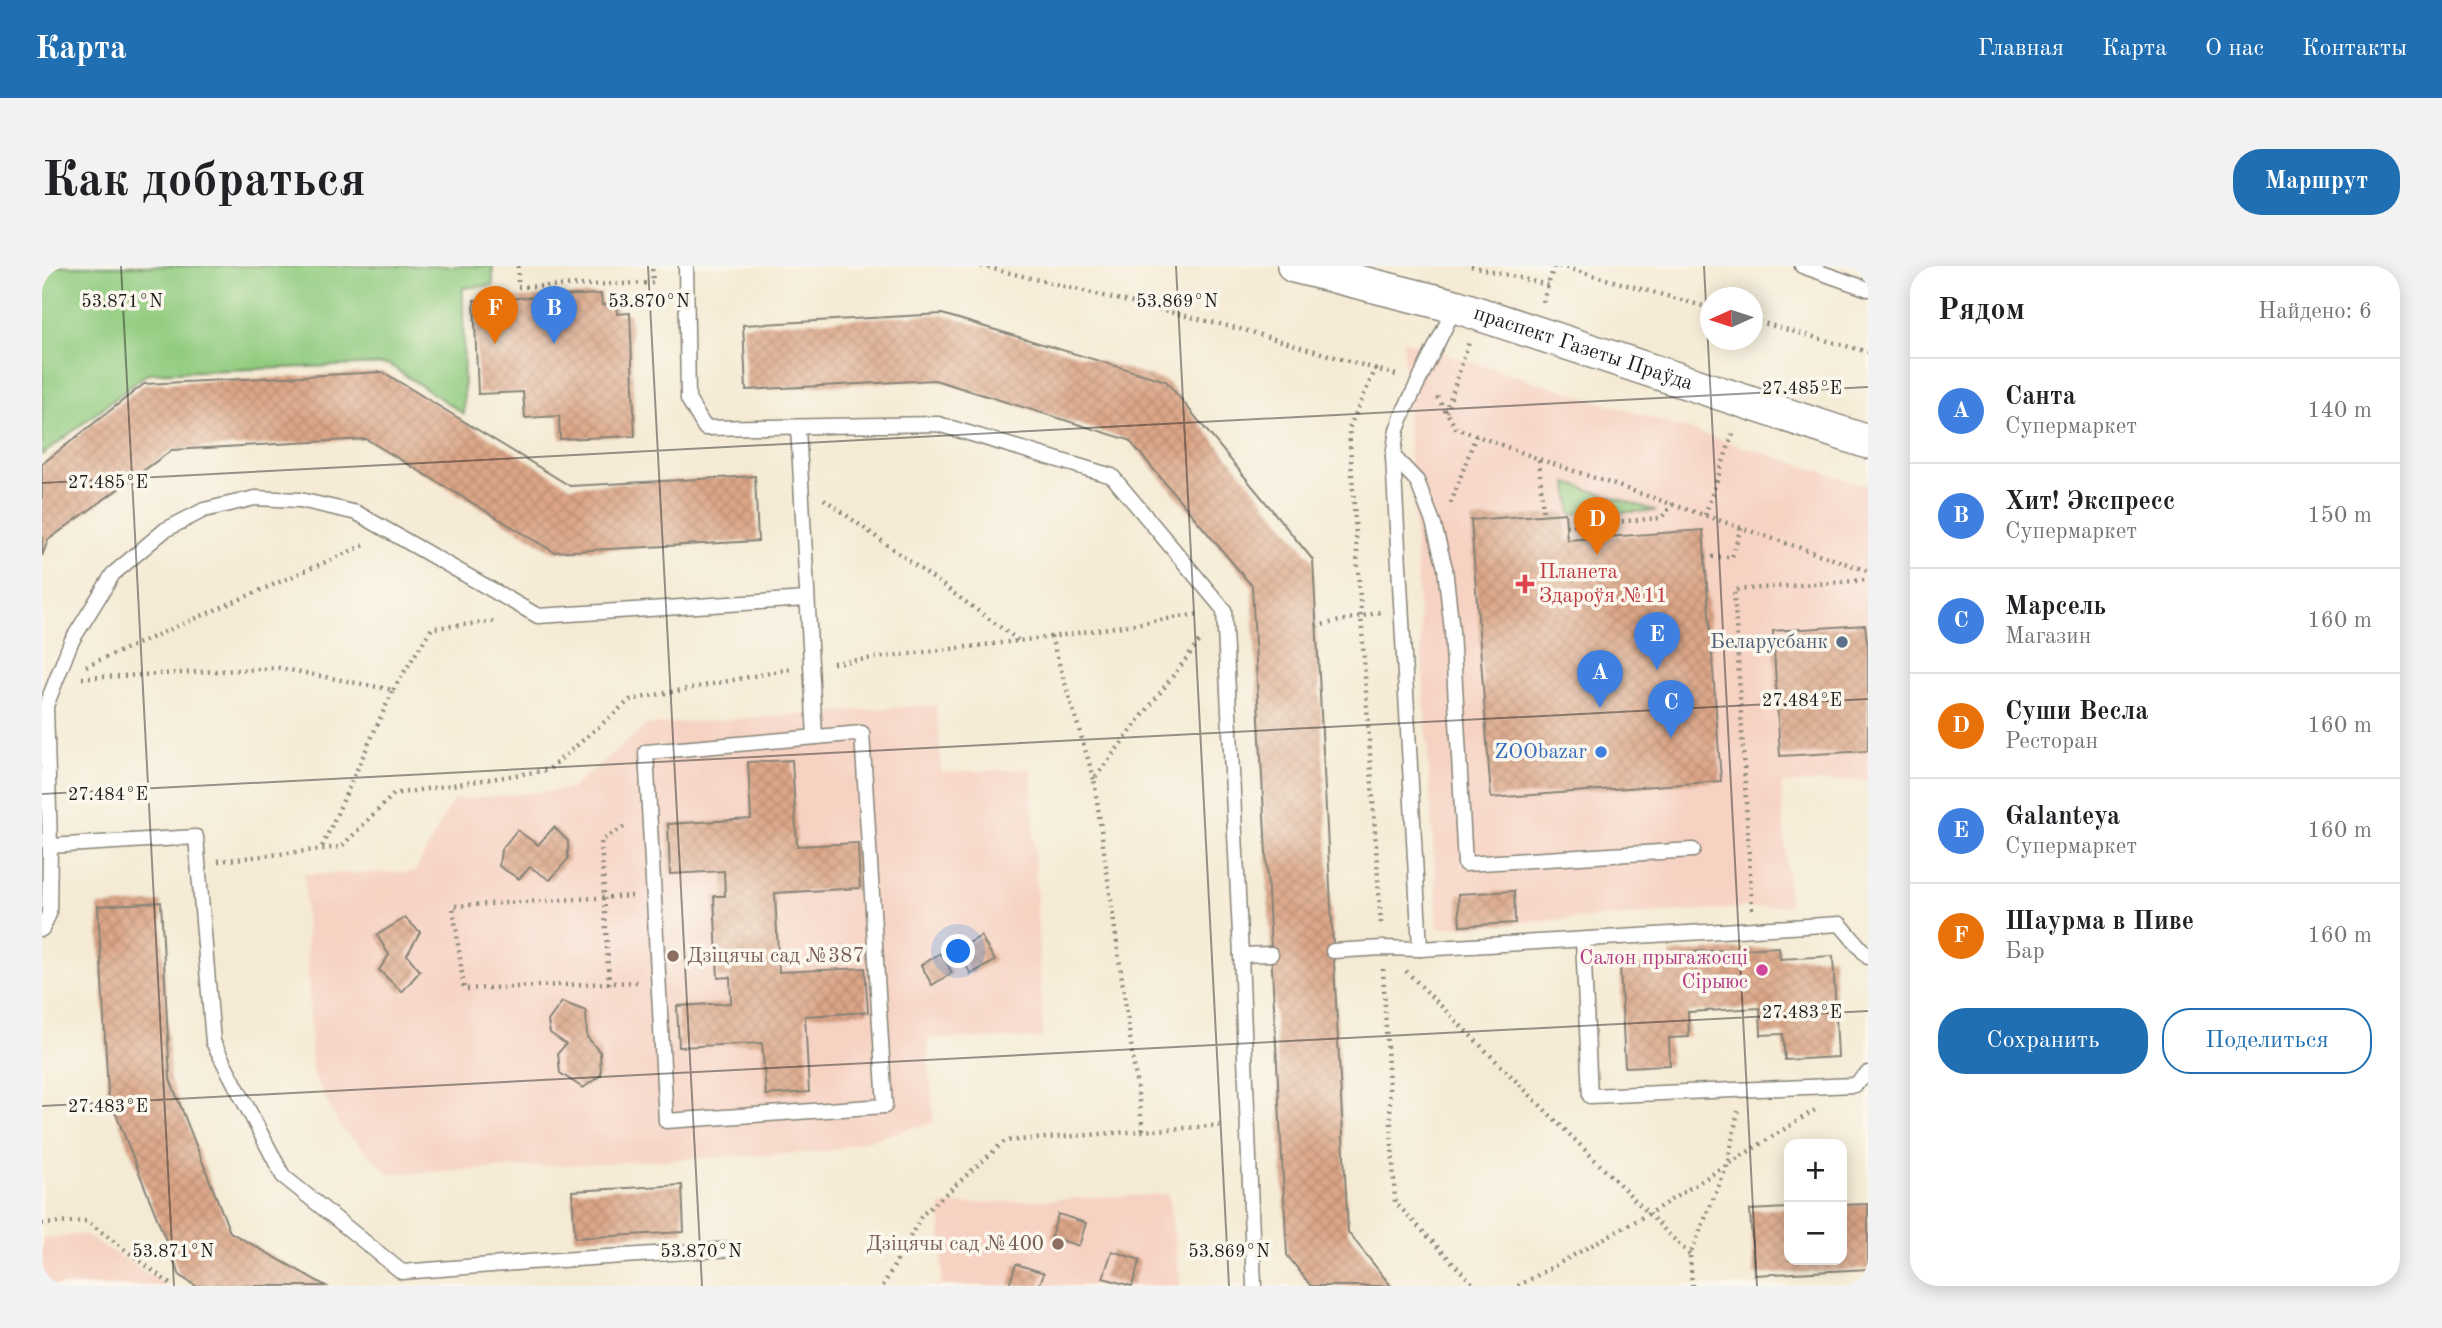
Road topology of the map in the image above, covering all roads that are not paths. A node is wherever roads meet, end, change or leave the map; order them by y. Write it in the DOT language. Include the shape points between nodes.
graph roads {
  1 [pos="686,266"];
  2 [pos="1802,266"];
  3 [pos="1303,267"];
  4 [pos="1868,289"];
  5 [pos="1455,306"];
  6 [pos="798,427"];
  7 [pos="1867,440"];
  8 [pos="1393,456"];
  9 [pos="807,599"];
  10 [pos="814,737"];
  11 [pos="50,846"];
  12 [pos="1693,850"];
  13 [pos="42,929"];
  14 [pos="1583,940"];
  15 [pos="1420,949"];
  16 [pos="1333,951"];
  17 [pos="1271,954"];
  18 [pos="1241,955"];
  19 [pos="1868,957"];
  20 [pos="1868,1073"];
  21 [pos="733,1249"];
  22 [pos="1254,1286"];
  1 -- 6 [label="lane" via="688,399 705,428"];
  2 -- 4 [label="lane"];
  3 -- 5 [label="street, праспект Газеты Праўда"];
  5 -- 7 [label="street, праспект Газеты Праўда"];
  5 -- 8 [label="lane" via="1405,409"];
  6 -- 9 [label="lane"];
  6 -- 18 [label="lane" via="938,424 1112,475 1224,610"];
  8 -- 12 [label="lane" via="1417,481 1445,568 1465,864"];
  8 -- 15 [label="lane"];
  9 -- 10 [label="lane"];
  9 -- 11 [label="lane" via="538,616 357,513 300,500 255,498 204,510 165,530 113,574 71,642 46,706"];
  10 -- 10 [label="lane" via="646,752 666,1121 885,1106 862,733"];
  11 -- 13 [label="lane" via="49,914"];
  11 -- 21 [label="lane" via="196,837 213,1042 282,1176 401,1272"];
  14 -- 15 [label="lane"];
  14 -- 19 [label="lane" via="1840,924"];
  14 -- 20 [label="lane" via="1590,1096 1855,1085"];
  15 -- 16 [label="lane"];
  17 -- 18 [label="lane"];
  18 -- 22 [label="lane"];
}
